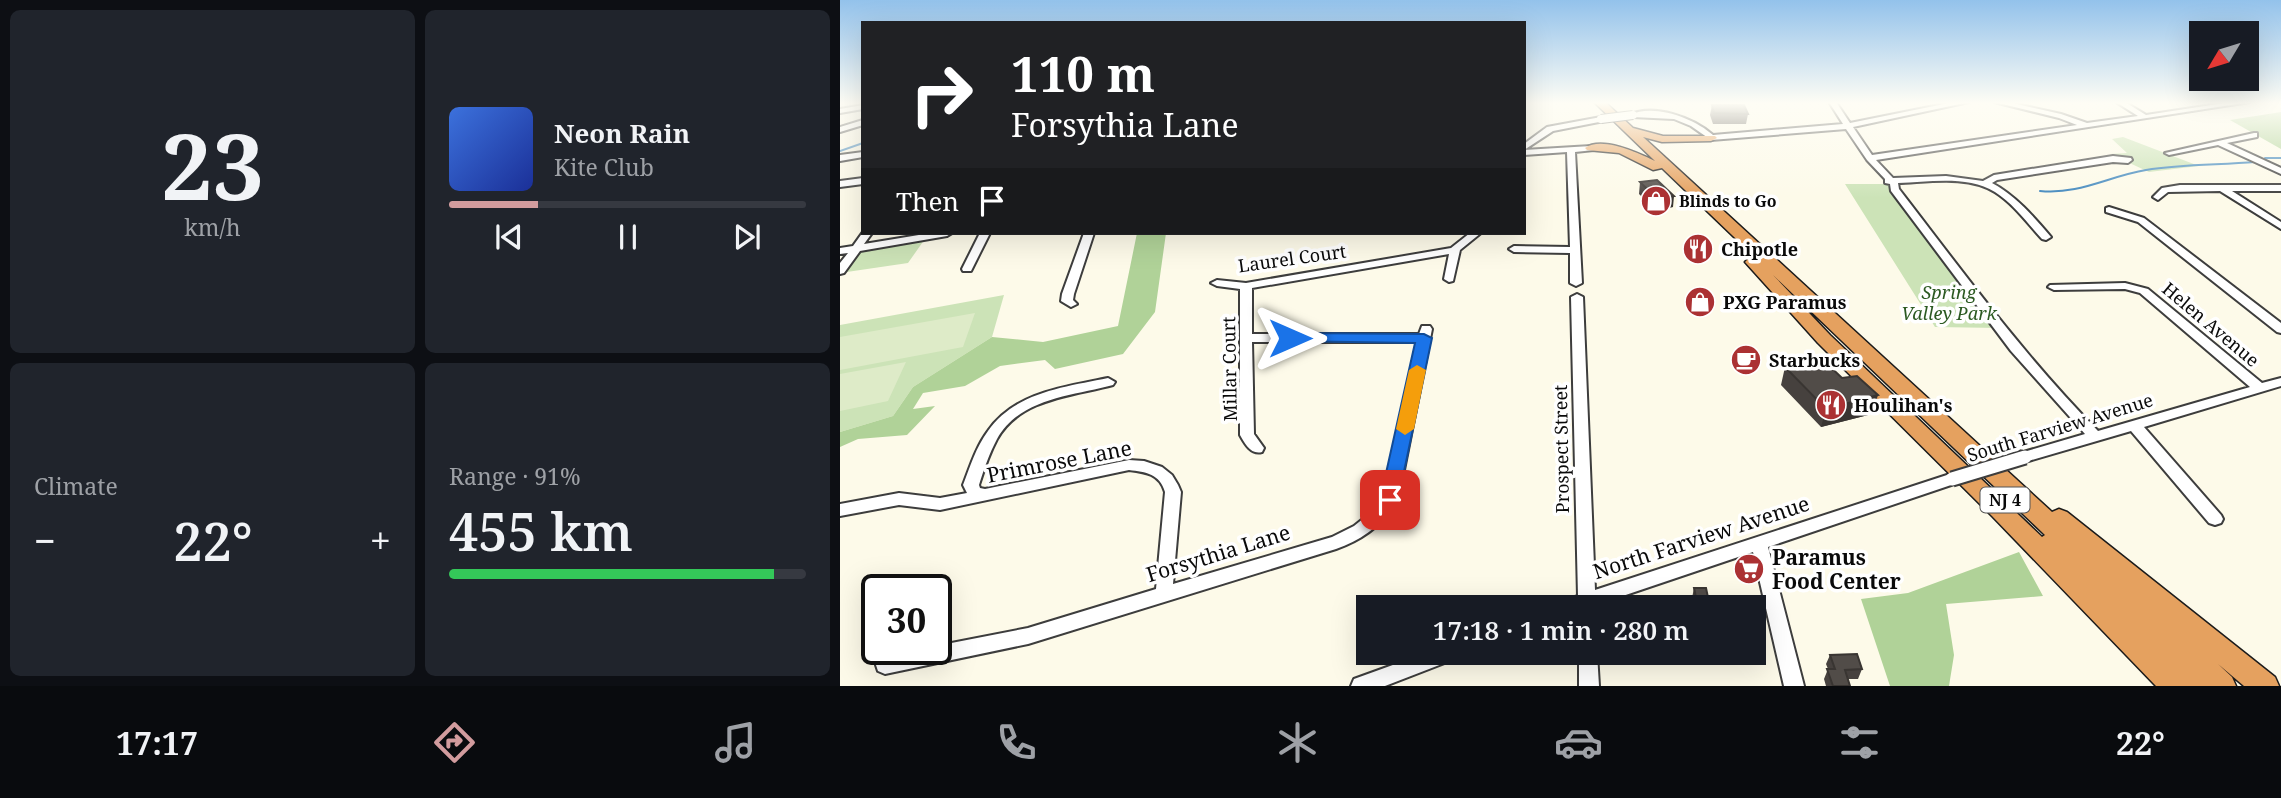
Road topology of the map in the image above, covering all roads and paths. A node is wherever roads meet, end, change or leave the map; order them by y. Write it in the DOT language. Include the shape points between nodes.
graph roads {
  1 [pos="1619,134"];
  2 [pos="1627,134"];
  3 [pos="1628,134"];
  4 [pos="1640,134"];
  5 [pos="1692,134"];
  6 [pos="1707,134"];
  7 [pos="1728,134"];
  8 [pos="1764,134"];
  9 [pos="1854,134"];
  10 [pos="2033,134"];
  11 [pos="1542,135"];
  12 [pos="2255,135"];
  13 [pos="1744,136"];
  14 [pos="1681,138"];
  15 [pos="1711,138"];
  16 [pos="2217,142"];
  17 [pos="1591,148"];
  18 [pos="1526,149"];
  19 [pos="1571,149"];
  20 [pos="1526,151"];
  21 [pos="1545,152"];
  22 [pos="2169,153"];
  23 [pos="861,154"];
  24 [pos="1870,158"];
  25 [pos="840,159"];
  26 [pos="2128,160"];
  27 [pos="1657,167"];
  28 [pos="2281,171"];
  29 [pos="1680,176"];
  30 [pos="861,181"];
  31 [pos="1888,181"];
  32 [pos="840,184"];
  33 [pos="1984,184"];
  34 [pos="2221,188"];
  35 [pos="2281,188"];
  36 [pos="2158,197"];
  37 [pos="2109,210"];
  38 [pos="2281,226"];
  39 [pos="866,235"];
  40 [pos="935,235"];
  41 [pos="984,235"];
  42 [pos="1088,235"];
  43 [pos="1474,235"];
  44 [pos="2046,237"];
  45 [pos="856,248"];
  46 [pos="1514,249"];
  47 [pos="1455,250"];
  48 [pos="1576,250"];
  49 [pos="840,251"];
  50 [pos="967,269"];
  51 [pos="840,271"];
  52 [pos="1449,278"];
  53 [pos="1217,283"];
  54 [pos="1246,286"];
  55 [pos="2054,286"];
  56 [pos="1071,304"];
  57 [pos="1806,317"];
  58 [pos="2281,329"];
  59 [pos="1248,338"];
  60 [pos="1108,382"];
  61 [pos="2281,382"];
  62 [pos="2260,388"];
  63 [pos="2134,425"];
  64 [pos="2095,436"];
  65 [pos="1257,447"];
  66 [pos="1952,479"];
  67 [pos="991,495"];
  68 [pos="840,510"];
  69 [pos="1850,511"];
  70 [pos="2216,519"];
  71 [pos="1759,542"];
  72 [pos="2124,582"];
  73 [pos="1164,593"];
  74 [pos="1586,595"];
  75 [pos="1611,595"];
  76 [pos="2092,603"];
  77 [pos="952,651"];
  78 [pos="1416,665"];
  79 [pos="1588,665"];
  80 [pos="1361,686"];
  81 [pos="1589,686"];
  82 [pos="1794,686"];
  83 [pos="2158,686"];
  84 [pos="2175,686"];
  85 [pos="2202,686"];
  86 [pos="2222,686"];
  87 [pos="2236,686"];
  88 [pos="2265,686"];
  89 [pos="2281,686"];
  1 -- 17 [label="highway" via="1614,141"];
  2 -- 27 [label="highway, NJ 4"];
  3 -- 29 [label="highway, NJ 4"];
  4 -- 14 [label="highway"];
  5 -- 14 [label="highway"];
  6 -- 15 [label="street"];
  7 -- 13 [label="street"];
  8 -- 13 [label="street"];
  9 -- 24 [label="street"];
  10 -- 24 [label="street"];
  11 -- 18 [label="street"];
  11 -- 19 [label="street" via="1551,144"];
  11 -- 21 [label="street"];
  12 -- 16 [label="street"];
  13 -- 15 [label="street"];
  14 -- 15 [label="highway"];
  15 -- 29 [label="highway" via="1667,147 1665,159"];
  16 -- 22 [label="street"];
  16 -- 28 [label="street"];
  17 -- 19 [label="street"];
  17 -- 27 [label="highway" via="1621,150"];
  19 -- 21 [label="street"];
  19 -- 48 [label="street, Prospect Street"];
  20 -- 21 [label="street"];
  23 -- 25 [label="street"];
  24 -- 31 [label="street"];
  26 -- 33 [label="street" via="1994,178"];
  27 -- 57 [label="highway, NJ 4"];
  29 -- 72 [label="highway, NJ 4" via="1952,433 2007,474"];
  30 -- 32 [label="street"];
  31 -- 33 [label="street"];
  31 -- 64 [label="street" via="2041,378"];
  33 -- 44 [label="street" via="2001,192"];
  34 -- 35 [label="street"];
  34 -- 36 [label="street" via="2173,188"];
  34 -- 38 [label="street"];
  37 -- 58 [label="street" via="2141,220"];
  39 -- 45 [label="street"];
  40 -- 45 [label="street"];
  41 -- 50 [label="street"];
  42 -- 56 [label="street" via="1068,294"];
  43 -- 47 [label="street"];
  45 -- 49 [label="street"];
  45 -- 51 [label="street"];
  46 -- 48 [label="street"];
  47 -- 52 [label="street"];
  47 -- 54 [label="street, Laurel Court"];
  48 -- 74 [label="street, Prospect Street"];
  53 -- 54 [label="street, Laurel Court"];
  54 -- 59 [label="street, Millar Court"];
  55 -- 62 [label="street, Helen Avenue" via="2125,286 2144,291"];
  57 -- 76 [label="highway"];
  57 -- 85 [label="highway, NJ 4"];
  59 -- 65 [label="street, Millar Court" via="1247,435"];
  59 -- 73 [label="street, Forsythia Lane" via="1425,334 1390,500 1374,520 1336,542"];
  60 -- 67 [label="street" via="1040,398 997,424 971,485 975,493"];
  61 -- 62 [label="street, South Farview Avenue"];
  62 -- 63 [label="street, South Farview Avenue"];
  63 -- 64 [label="street, South Farview Avenue"];
  63 -- 70 [label="street"];
  64 -- 66 [label="street, South Farview Avenue, bridge"];
  66 -- 69 [label="street, South Farview Avenue"];
  67 -- 68 [label="street, Primrose Lane" via="940,504 899,499"];
  67 -- 73 [label="street, Primrose Lane" via="1129,465 1160,471 1173,492"];
  69 -- 71 [label="street, North Farview Avenue"];
  71 -- 75 [label="street, North Farview Avenue"];
  71 -- 82 [label="street"];
  72 -- 86 [label="highway"];
  72 -- 87 [label="highway"];
  72 -- 88 [label="highway"];
  72 -- 89 [label="highway"];
  73 -- 77 [label="street, Forsythia Lane" via="1028,636"];
  76 -- 83 [label="highway"];
  76 -- 84 [label="highway"];
  78 -- 80 [label="street"];
  79 -- 81 [label="street"];
}
